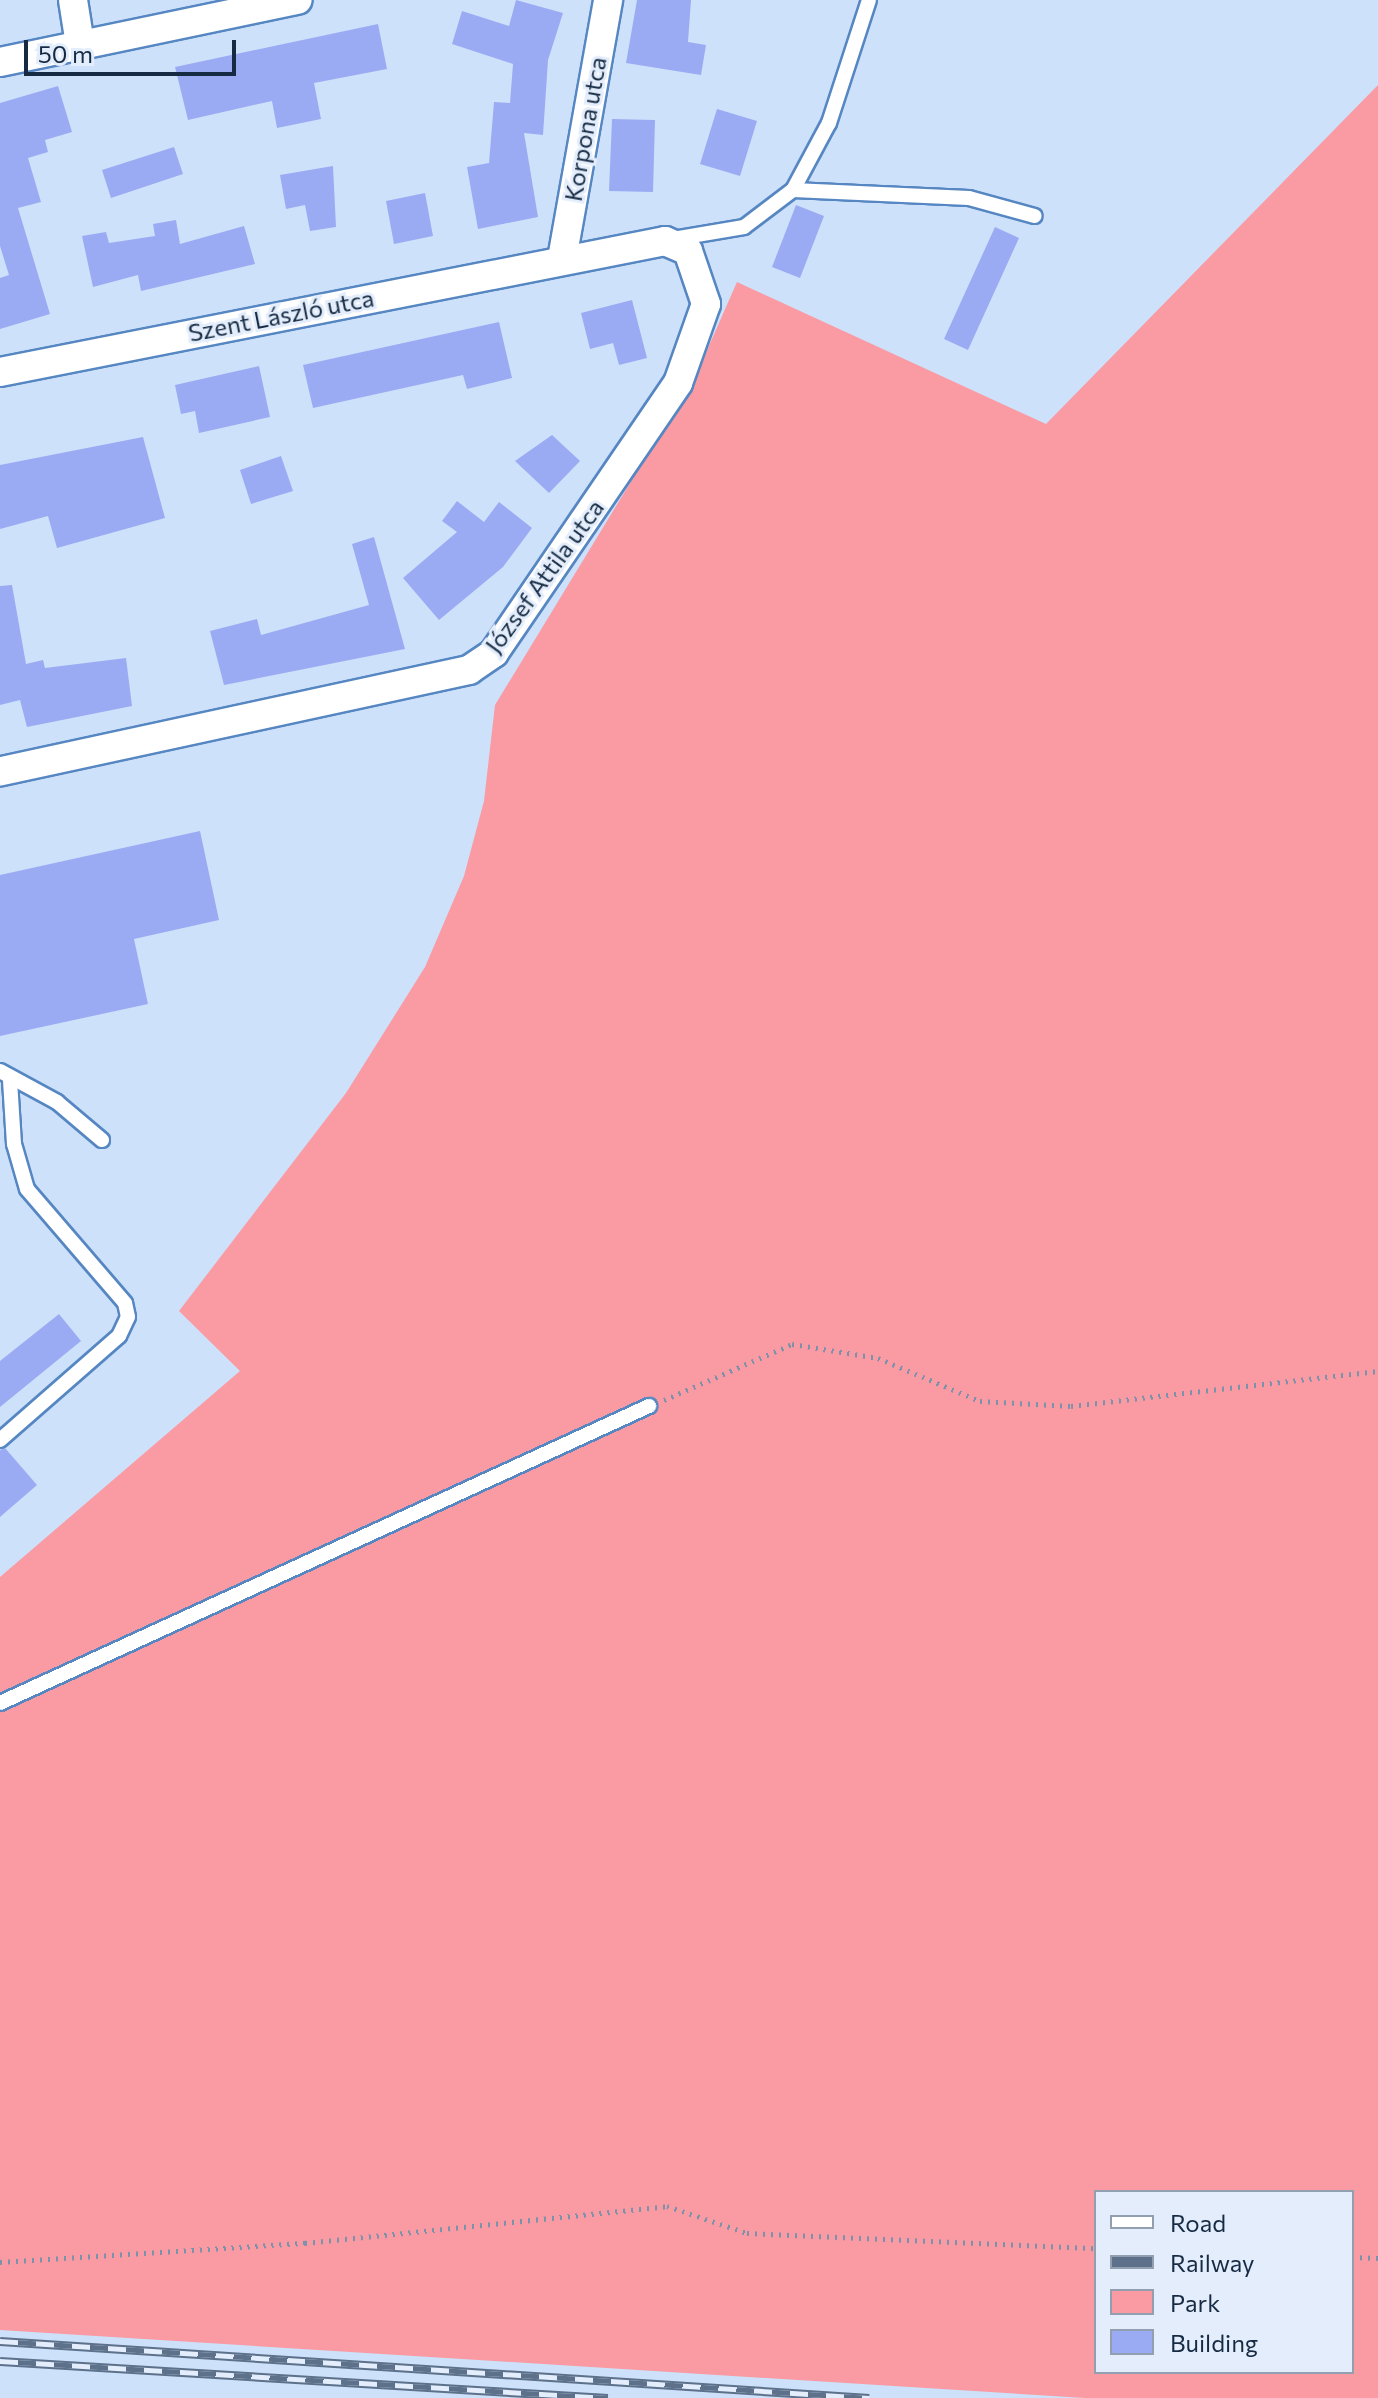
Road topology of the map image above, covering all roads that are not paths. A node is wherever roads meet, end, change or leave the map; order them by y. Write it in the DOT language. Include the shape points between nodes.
graph roads {
  1 [pos="73,0"];
  2 [pos="298,0"];
  3 [pos="608,0"];
  4 [pos="869,0"];
  5 [pos="80,44"];
  6 [pos="0,62"];
  7 [pos="793,190"];
  8 [pos="1035,216"];
  9 [pos="665,241"];
  10 [pos="562,259"];
  11 [pos="0,372"];
  12 [pos="0,771"];
  13 [pos="5,1076"];
  14 [pos="102,1140"];
  15 [pos="649,1406"];
  16 [pos="0,1440"];
  17 [pos="0,1703"];
  1 -- 5 [label="street"];
  2 -- 5 [label="street"];
  3 -- 10 [label="street, Korpona utca"];
  4 -- 7 [label="lane" via="829,123"];
  5 -- 6 [label="street"];
  7 -- 8 [label="lane" via="969,198"];
  7 -- 9 [label="lane" via="744,227"];
  9 -- 10 [label="street"];
  9 -- 12 [label="street, József Attila utca" via="688,251 701,279 700,338 678,383 494,653 425,684"];
  10 -- 11 [label="street, Szent László utca"];
  13 -- 14 [label="lane" via="57,1102"];
  13 -- 16 [label="lane" via="14,1144 27,1189 125,1303 128,1317 119,1336"];
  15 -- 17 [label="lane"];
}
